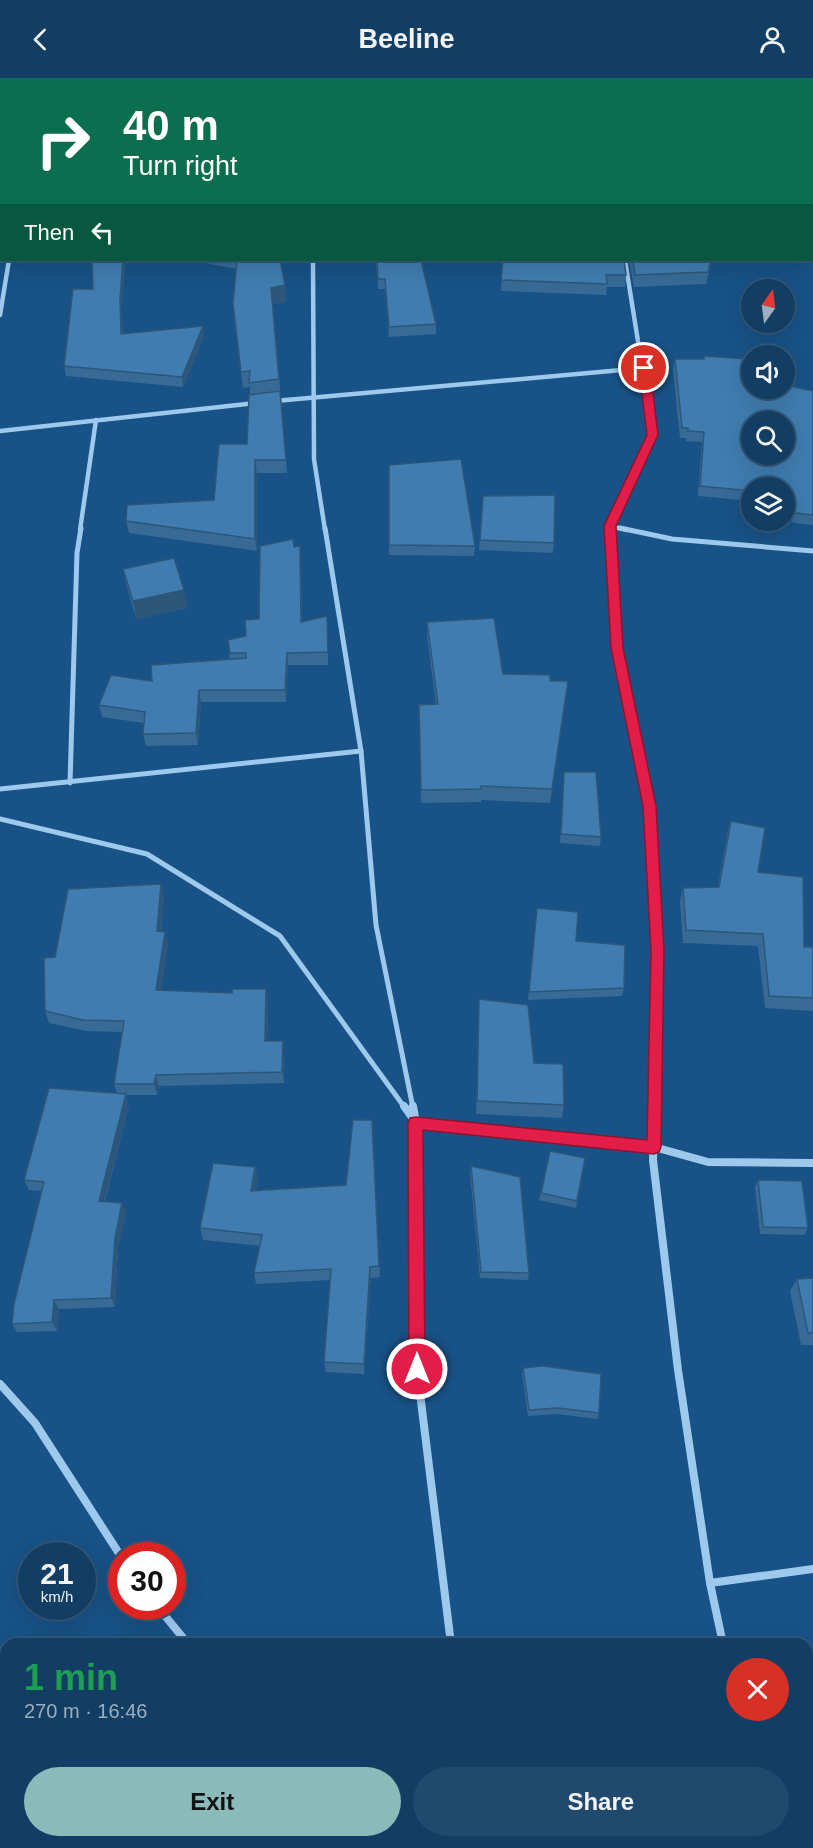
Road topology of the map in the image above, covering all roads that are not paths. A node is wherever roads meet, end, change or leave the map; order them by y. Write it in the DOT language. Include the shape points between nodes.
graph roads {
  1 [pos="9,261"];
  2 [pos="313,261"];
  3 [pos="625,261"];
  4 [pos="0,315"];
  5 [pos="644,368"];
  6 [pos="314,396"];
  7 [pos="96,420"];
  8 [pos="0,431"];
  9 [pos="610,526"];
  10 [pos="813,551"];
  11 [pos="361,751"];
  12 [pos="70,783"];
  13 [pos="0,789"];
  14 [pos="0,819"];
  15 [pos="416,1123"];
  16 [pos="654,1147"];
  17 [pos="813,1163"];
  18 [pos="0,1384"];
  19 [pos="112,1542"];
  20 [pos="813,1569"];
  21 [pos="710,1583"];
  22 [pos="168,1620"];
  23 [pos="183,1638"];
  24 [pos="450,1638"];
  25 [pos="722,1638"];
  1 -- 4 [label="street"];
  2 -- 6 [label="street"];
  3 -- 5 [label="street"];
  5 -- 6 [label="street"];
  5 -- 9 [label="street" via="652,435"];
  6 -- 7 [label="street"];
  6 -- 11 [label="street" via="314,459"];
  7 -- 8 [label="street"];
  7 -- 12 [label="street" via="77,553"];
  9 -- 10 [label="street" via="672,538"];
  9 -- 16 [label="street" via="617,648 650,806 657,950"];
  11 -- 12 [label="street"];
  11 -- 15 [label="street" via="376,925"];
  12 -- 13 [label="street"];
  14 -- 15 [label="street" via="147,854 280,936"];
  15 -- 16 [label="street"];
  15 -- 24 [label="street" via="417,1369"];
  16 -- 17 [label="street" via="708,1162"];
  16 -- 21 [label="street" via="678,1370"];
  18 -- 19 [label="street" via="35,1423"];
  20 -- 21 [label="street"];
  21 -- 25 [label="street"];
  22 -- 23 [label="street"];
}
